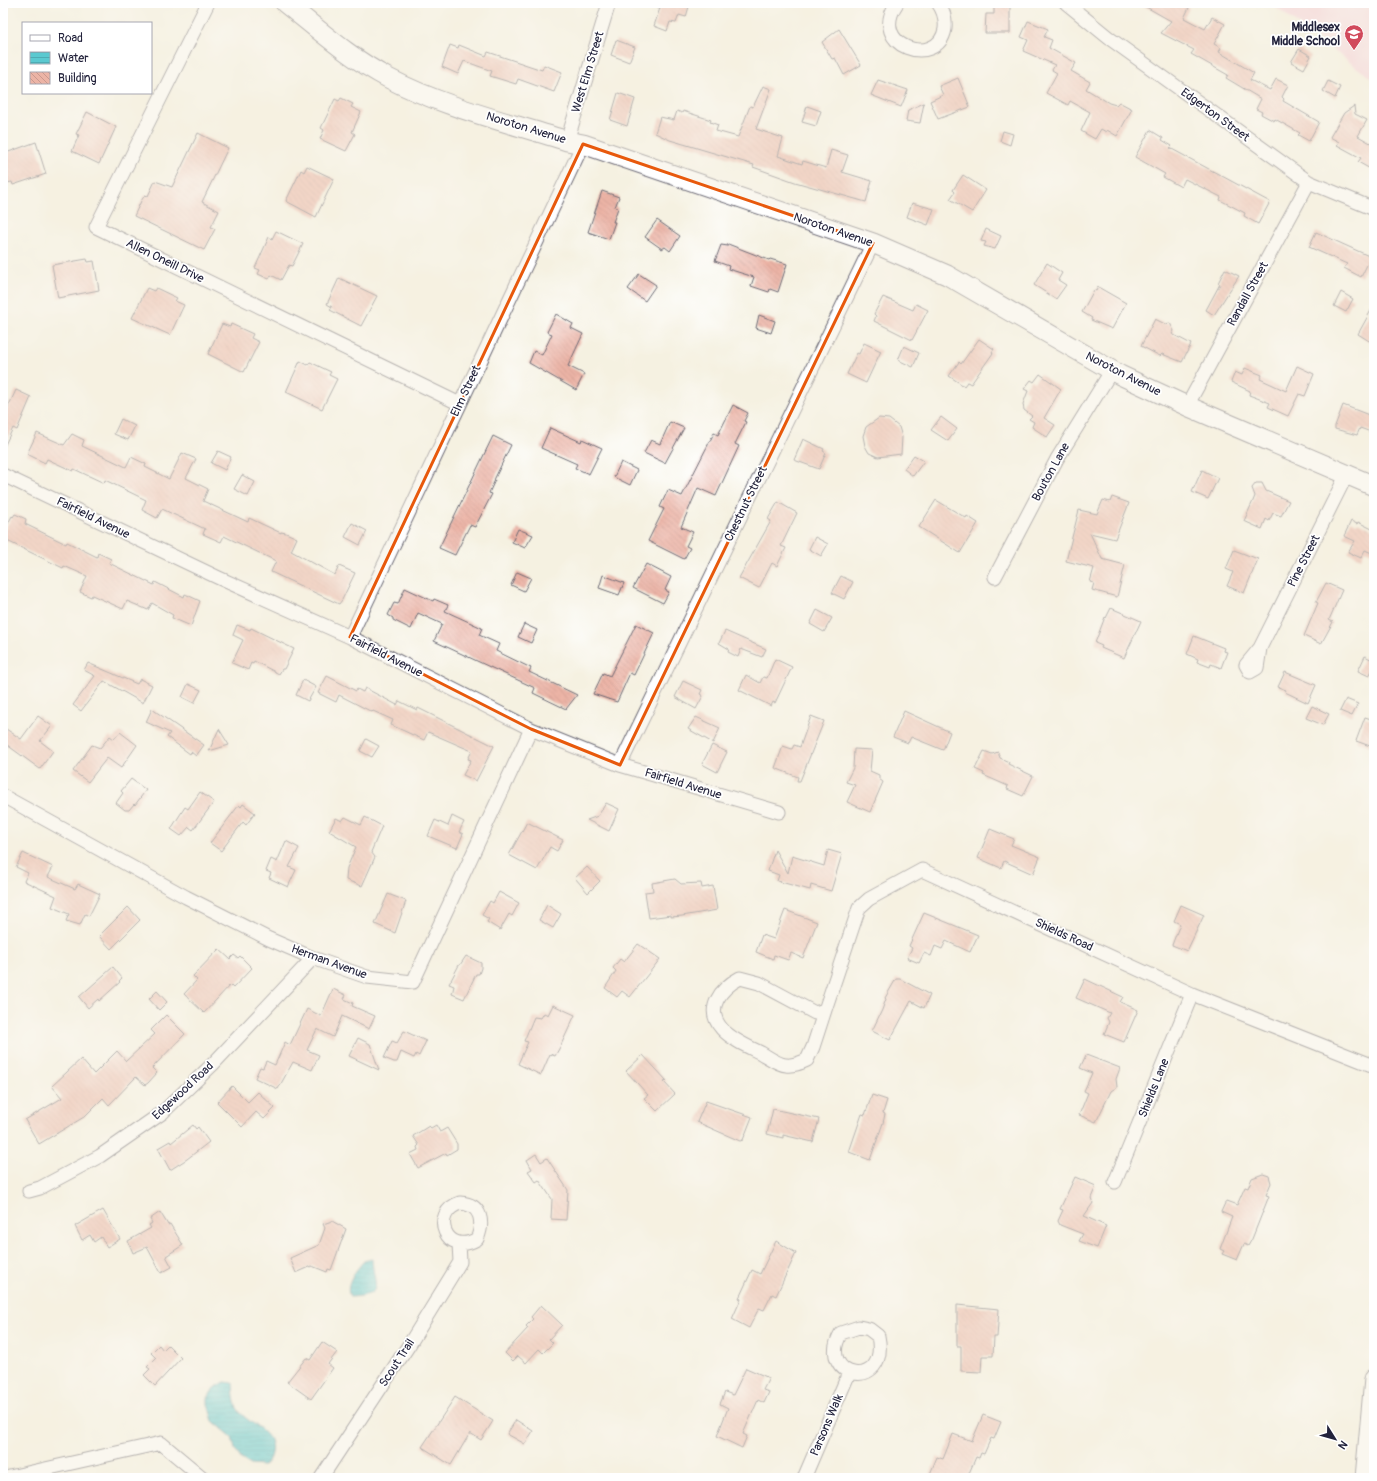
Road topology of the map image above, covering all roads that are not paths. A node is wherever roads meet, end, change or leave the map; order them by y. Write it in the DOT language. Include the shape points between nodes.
graph roads {
  1 [pos="208,3"];
  2 [pos="285,3"];
  3 [pos="609,3"];
  4 [pos="897,3"];
  5 [pos="938,3"];
  6 [pos="1066,3"];
  7 [pos="575,143"];
  8 [pos="1308,182"];
  9 [pos="1374,209"];
  10 [pos="873,243"];
  11 [pos="1112,370"];
  12 [pos="460,404"];
  13 [pos="1187,406"];
  14 [pos="1347,474"];
  15 [pos="3,475"];
  16 [pos="1374,486"];
  17 [pos="995,577"];
  18 [pos="350,638"];
  19 [pos="1260,648"];
  20 [pos="531,729"];
  21 [pos="620,765"];
  22 [pos="3,796"];
  23 [pos="779,812"];
  24 [pos="313,958"];
  25 [pos="1192,994"];
  26 [pos="825,1010"];
  27 [pos="1374,1066"];
  28 [pos="1115,1182"];
  29 [pos="29,1191"];
  30 [pos="459,1243"];
  31 [pos="849,1373"];
  32 [pos="1374,1379"];
  33 [pos="5,1478"];
  34 [pos="203,1478"];
  35 [pos="321,1478"];
  36 [pos="804,1478"];
  37 [pos="1365,1478"];
  1 -- 12 [label="street, Allen Oneill Drive" via="96,228"];
  2 -- 7 [label="main road, Noroton Avenue" via="346,51 387,77 430,98"];
  3 -- 7 [label="street, West Elm Street"];
  4 -- 5 [label="street" via="891,13 889,24 892,35 898,43 908,49 919,50 930,48 944,31 946,20"];
  6 -- 8 [label="street, Edgerton Street" via="1109,38"];
  7 -- 10 [label="main road, Noroton Avenue"];
  7 -- 12 [label="street, Elm Street"];
  8 -- 9 [label="street, Edgerton Street"];
  8 -- 13 [label="street, Randall Street"];
  10 -- 11 [label="main road, Noroton Avenue" via="947,275"];
  10 -- 21 [label="street, Chestnut Street"];
  11 -- 13 [label="main road, Noroton Avenue"];
  11 -- 17 [label="street, Bouton Lane" via="1057,459"];
  12 -- 18 [label="street, Elm Street"];
  13 -- 14 [label="main road, Noroton Avenue"];
  14 -- 16 [label="main road, Noroton Avenue"];
  14 -- 19 [label="street, Pine Street"];
  15 -- 18 [label="street, Fairfield Avenue"];
  18 -- 20 [label="street, Fairfield Avenue"];
  20 -- 21 [label="street, Fairfield Avenue"];
  20 -- 24 [label="street, Herman Avenue" via="413,982 367,977"];
  21 -- 23 [label="street, Fairfield Avenue"];
  22 -- 24 [label="street, Herman Avenue" via="186,897"];
  24 -- 29 [label="street, Edgewood Road" via="213,1064 162,1113 100,1156 40,1188"];
  25 -- 26 [label="street, Shields Road" via="922,870 869,899 859,908"];
  25 -- 27 [label="street, Shields Road"];
  25 -- 28 [label="street, Shields Lane"];
  26 -- 26 [label="street, Shields Road" via="815,1013 759,983 740,978 728,984 719,993 714,1006 722,1029 785,1066 807,1060 814,1047"];
  30 -- 35 [label="street, Scout Trail" via="460,1262 409,1345"];
  31 -- 36 [label="street, Parsons Walk"];
  32 -- 37 [label="main road"];
  33 -- 34 [label="street" via="161,1443"];
}
